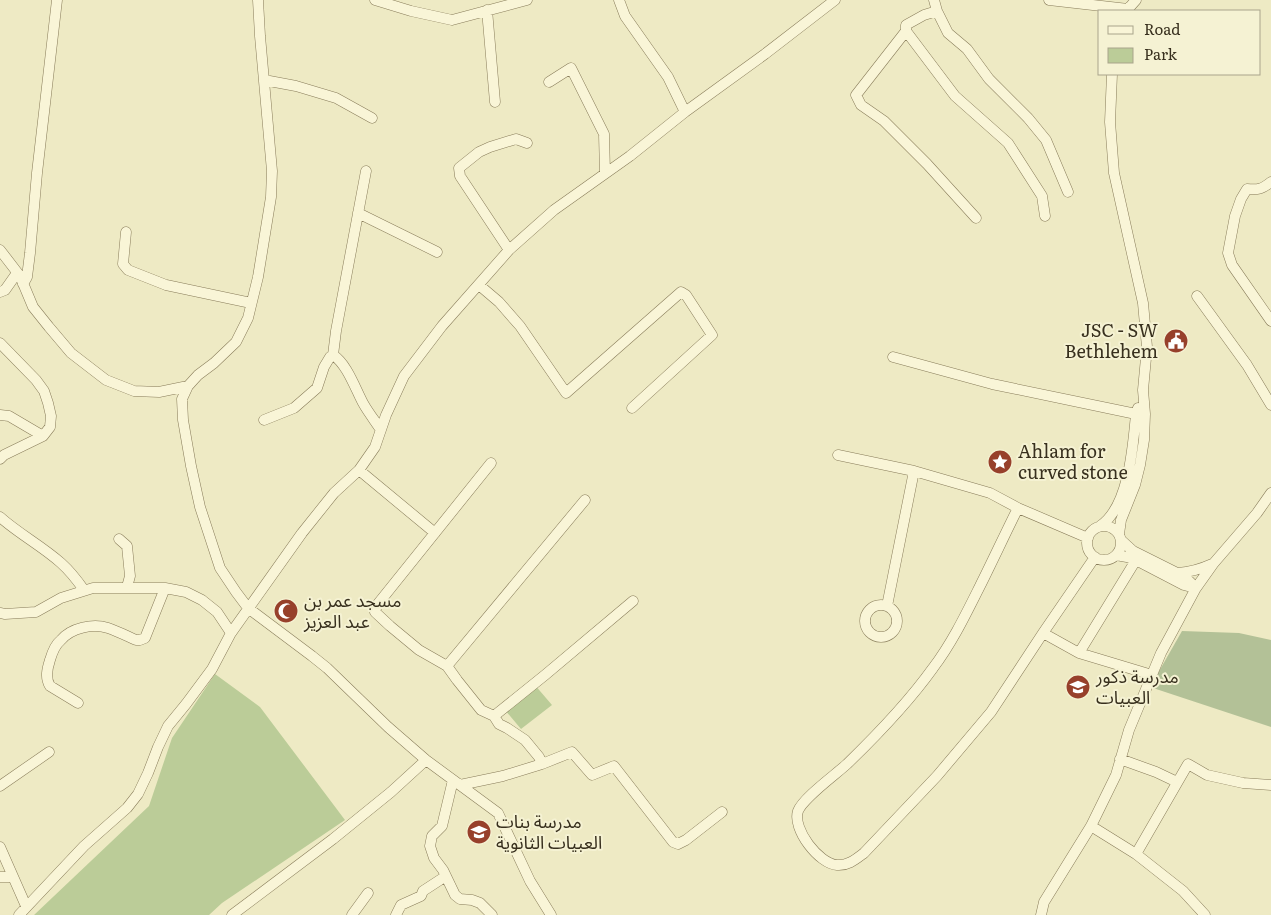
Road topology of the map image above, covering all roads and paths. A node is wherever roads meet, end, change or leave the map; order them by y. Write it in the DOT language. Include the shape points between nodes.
graph roads {
  1 [pos="57,0"];
  2 [pos="258,0"];
  3 [pos="374,0"];
  4 [pos="527,0"];
  5 [pos="620,0"];
  6 [pos="836,0"];
  7 [pos="934,0"];
  8 [pos="1049,0"];
  9 [pos="1136,0"];
  10 [pos="487,10"];
  11 [pos="1128,10"];
  12 [pos="937,11"];
  13 [pos="906,31"];
  14 [pos="1112,75"];
  15 [pos="264,80"];
  16 [pos="549,82"];
  17 [pos="495,102"];
  18 [pos="685,112"];
  19 [pos="372,118"];
  20 [pos="527,143"];
  21 [pos="366,171"];
  22 [pos="605,173"];
  23 [pos="1271,182"];
  24 [pos="1068,192"];
  25 [pos="358,213"];
  26 [pos="1045,216"];
  27 [pos="976,218"];
  28 [pos="126,232"];
  29 [pos="0,250"];
  30 [pos="509,250"];
  31 [pos="437,252"];
  32 [pos="17,273"];
  33 [pos="23,284"];
  34 [pos="479,285"];
  35 [pos="0,292"];
  36 [pos="1198,296"];
  37 [pos="251,303"];
  38 [pos="1271,321"];
  39 [pos="0,343"];
  40 [pos="333,355"];
  41 [pos="893,357"];
  42 [pos="188,386"];
  43 [pos="1143,390"];
  44 [pos="1270,401"];
  45 [pos="632,408"];
  46 [pos="1136,414"];
  47 [pos="0,415"];
  48 [pos="264,420"];
  49 [pos="381,430"];
  50 [pos="43,436"];
  51 [pos="1,455"];
  52 [pos="838,455"];
  53 [pos="491,463"];
  54 [pos="359,470"];
  55 [pos="914,471"];
  56 [pos="1271,493"];
  57 [pos="585,500"];
  58 [pos="1018,508"];
  59 [pos="0,517"];
  60 [pos="1100,526"];
  61 [pos="435,533"];
  62 [pos="1120,537"];
  63 [pos="119,538"];
  64 [pos="1088,538"];
  65 [pos="1116,555"];
  66 [pos="1095,557"];
  67 [pos="1136,560"];
  68 [pos="1213,564"];
  69 [pos="1177,573"];
  70 [pos="127,588"];
  71 [pos="165,588"];
  72 [pos="1196,588"];
  73 [pos="84,590"];
  74 [pos="633,601"];
  75 [pos="887,606"];
  76 [pos="248,608"];
  77 [pos="0,613"];
  78 [pos="230,633"];
  79 [pos="1043,633"];
  80 [pos="1079,653"];
  81 [pos="447,666"];
  82 [pos="1152,675"];
  83 [pos="78,703"];
  84 [pos="494,716"];
  85 [pos="49,752"];
  86 [pos="1120,759"];
  87 [pos="426,760"];
  88 [pos="542,764"];
  89 [pos="456,782"];
  90 [pos="1177,782"];
  91 [pos="0,786"];
  92 [pos="1271,786"];
  93 [pos="722,812"];
  94 [pos="1091,826"];
  95 [pos="0,847"];
  96 [pos="1136,854"];
  97 [pos="446,876"];
  98 [pos="0,877"];
  99 [pos="13,877"];
  100 [pos="368,893"];
  101 [pos="26,906"];
  102 [pos="238,913"];
  103 [pos="19,915"];
  104 [pos="352,915"];
  105 [pos="396,915"];
  106 [pos="492,915"];
  107 [pos="551,915"];
  108 [pos="1041,915"];
  109 [pos="1205,915"];
  1 -- 33 [label="street" via="30,253"];
  2 -- 15 [label="street"];
  3 -- 10 [label="street" via="452,20"];
  4 -- 10 [label="street"];
  5 -- 18 [label="street" via="625,16 668,77"];
  6 -- 18 [label="street"];
  7 -- 12 [label="street"];
  8 -- 11 [label="street"];
  9 -- 11 [label="street"];
  10 -- 17 [label="street"];
  12 -- 13 [label="street" via="906,24"];
  12 -- 24 [label="street" via="948,33 967,49 989,79 1046,140"];
  13 -- 26 [label="street" via="955,96 1008,143 1042,196"];
  13 -- 27 [label="street" via="856,95 861,105 884,121"];
  14 -- 43 [label="street" via="1110,122 1114,174 1143,303 1147,338"];
  15 -- 19 [label="street" via="336,98"];
  15 -- 37 [label="street" via="272,171 271,197"];
  16 -- 22 [label="street" via="571,68 604,134"];
  18 -- 22 [label="street"];
  20 -- 30 [label="street" via="516,139 490,147 459,168 460,176"];
  21 -- 25 [label="street"];
  22 -- 30 [label="street" via="554,210"];
  23 -- 38 [label="street" via="1257,190 1247,189 1241,199 1228,253 1232,265"];
  25 -- 31 [label="street"];
  25 -- 40 [label="street"];
  28 -- 37 [label="street" via="123,264 128,270 166,285"];
  29 -- 32 [label="street"];
  30 -- 34 [label="street"];
  32 -- 33 [label="street"];
  32 -- 35 [label="street"];
  33 -- 42 [label="street" via="33,307 65,347 106,380 134,391 159,392"];
  34 -- 45 [label="street" via="520,326 566,393 681,292 686,295 712,335"];
  34 -- 49 [label="street" via="404,376"];
  36 -- 44 [label="street"];
  37 -- 42 [label="street" via="248,318 236,342"];
  39 -- 50 [label="street" via="44,391 51,416 50,427"];
  40 -- 48 [label="street" via="324,367 317,388 294,408"];
  40 -- 49 [label="street" via="348,373"];
  41 -- 46 [label="street" via="992,384"];
  42 -- 76 [label="street" via="182,400 183,420 200,507 220,568"];
  43 -- 46 [label="street"];
  43 -- 62 [label="street" via="1144,440 1135,485 1121,520"];
  46 -- 60 [label="street" via="1132,454 1124,487 1108,520"];
  47 -- 50 [label="street" via="10,416"];
  49 -- 54 [label="street" via="375,447"];
  50 -- 51 [label="street"];
  52 -- 55 [label="street"];
  53 -- 61 [label="street"];
  54 -- 61 [label="street"];
  54 -- 76 [label="street" via="328,500"];
  55 -- 58 [label="street" via="990,493"];
  55 -- 75 [label="street"];
  56 -- 68 [label="street"];
  57 -- 81 [label="street"];
  58 -- 64 [label="street"];
  58 -- 79 [label="street" via="960,626 933,668 889,722 806,800 798,812 798,825 812,848 824,860 835,865 845,864 864,853 992,712"];
  59 -- 73 [label="street" via="60,562"];
  60 -- 62 [label="street" via="1111,527"];
  60 -- 64 [label="street"];
  61 -- 81 [label="street" via="377,605 375,612 419,650"];
  62 -- 65 [label="street" via="1121,545"];
  62 -- 69 [label="street" via="1133,551"];
  63 -- 70 [label="street" via="127,546 130,576"];
  64 -- 66 [label="street" via="1088,549"];
  65 -- 66 [label="street" via="1106,560"];
  65 -- 67 [label="street"];
  66 -- 79 [label="street"];
  67 -- 72 [label="street"];
  67 -- 80 [label="street"];
  68 -- 69 [label="street" via="1200,570"];
  68 -- 72 [label="street"];
  69 -- 72 [label="street"];
  70 -- 71 [label="street"];
  70 -- 73 [label="street"];
  71 -- 78 [label="street" via="186,592 202,600 217,612"];
  71 -- 83 [label="street" via="145,638 136,640 96,626 80,628 59,641 50,659 46,675 48,682"];
  72 -- 82 [label="street"];
  73 -- 77 [label="street" via="36,612"];
  74 -- 84 [label="street"];
  76 -- 78 [label="street"];
  76 -- 87 [label="street" via="327,668"];
  78 -- 101 [label="street" via="212,669 168,726 138,794"];
  79 -- 80 [label="street"];
  80 -- 82 [label="street"];
  81 -- 84 [label="street" via="481,710"];
  82 -- 86 [label="street"];
  84 -- 88 [label="street" via="499,724 524,740"];
  85 -- 91 [label="street"];
  86 -- 90 [label="street"];
  86 -- 94 [label="street" via="1116,775"];
  87 -- 89 [label="street"];
  87 -- 102 [label="street" via="391,792"];
  88 -- 89 [label="street" via="503,776"];
  88 -- 93 [label="street" via="572,752 592,775 614,766 672,842 678,844"];
  89 -- 97 [label="street" via="442,826 432,836 430,846"];
  89 -- 107 [label="street" via="498,813 530,881"];
  90 -- 92 [label="street" via="1188,764 1208,775"];
  90 -- 96 [label="street"];
  94 -- 96 [label="street"];
  94 -- 108 [label="street" via="1044,902"];
  95 -- 99 [label="street"];
  96 -- 109 [label="street" via="1183,891"];
  97 -- 105 [label="street" via="423,891 421,896 401,905"];
  97 -- 106 [label="street" via="455,895 480,903"];
  98 -- 99 [label="street"];
  99 -- 101 [label="street"];
  100 -- 104 [label="street"];
  101 -- 103 [label="street"];
}
